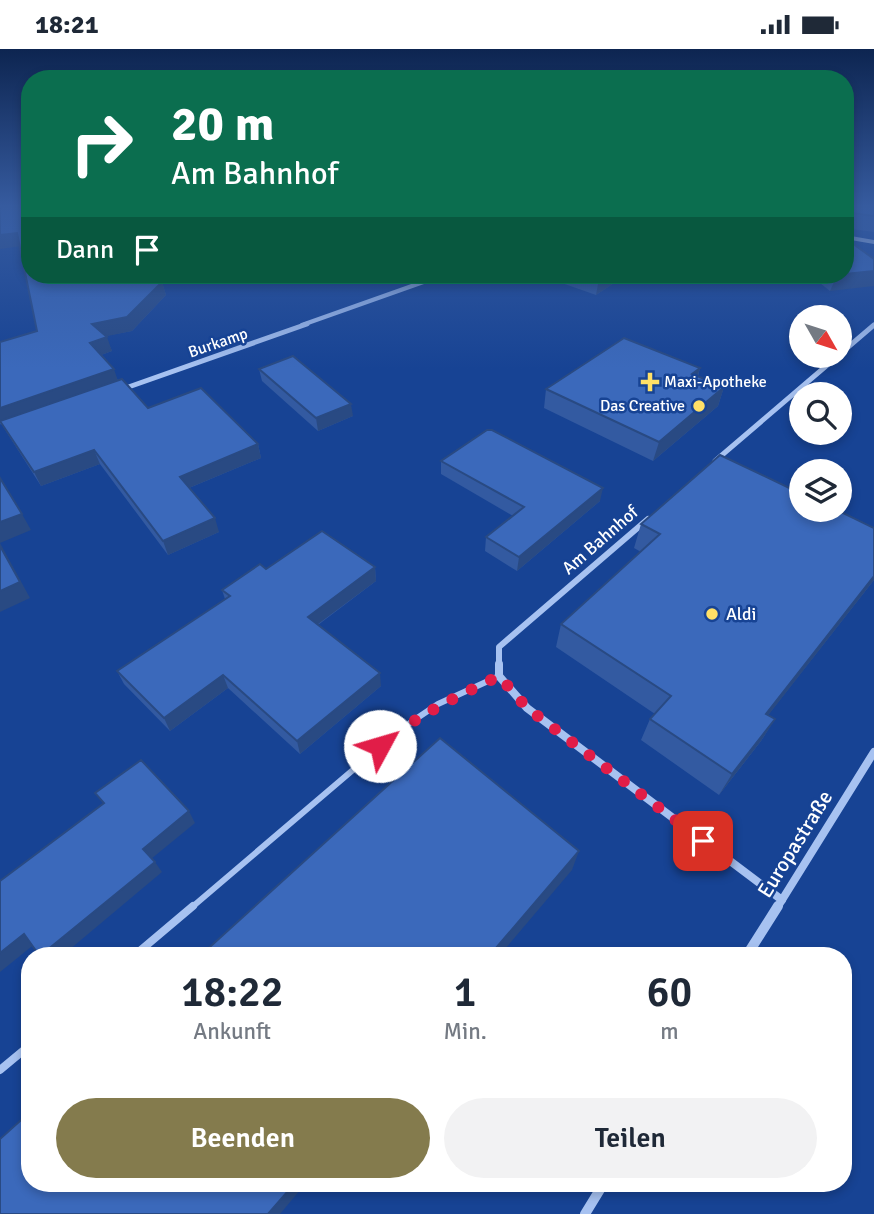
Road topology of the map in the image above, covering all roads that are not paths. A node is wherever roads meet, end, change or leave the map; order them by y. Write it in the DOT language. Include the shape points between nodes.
graph roads {
  1 [pos="418,284"];
  2 [pos="874,325"];
  3 [pos="852,344"];
  4 [pos="824,368"];
  5 [pos="118,390"];
  6 [pos="707,468"];
  7 [pos="655,513"];
  8 [pos="499,676"];
  9 [pos="874,752"];
  10 [pos="782,900"];
  11 [pos="144,947"];
  12 [pos="752,947"];
  13 [pos="21,1052"];
  14 [pos="0,1070"];
  15 [pos="598,1192"];
  16 [pos="585,1214"];
  1 -- 5 [label="street, Burkamp"];
  2 -- 3 [label="street"];
  4 -- 6 [label="street"];
  7 -- 8 [label="street, Am Bahnhof" via="499,647"];
  8 -- 10 [label="street" via="527,708"];
  8 -- 11 [label="lane" via="438,705 401,729"];
  9 -- 10 [label="street, Europastraße"];
  10 -- 12 [label="street, Europastraße"];
  13 -- 14 [label="lane"];
  15 -- 16 [label="street"];
}
